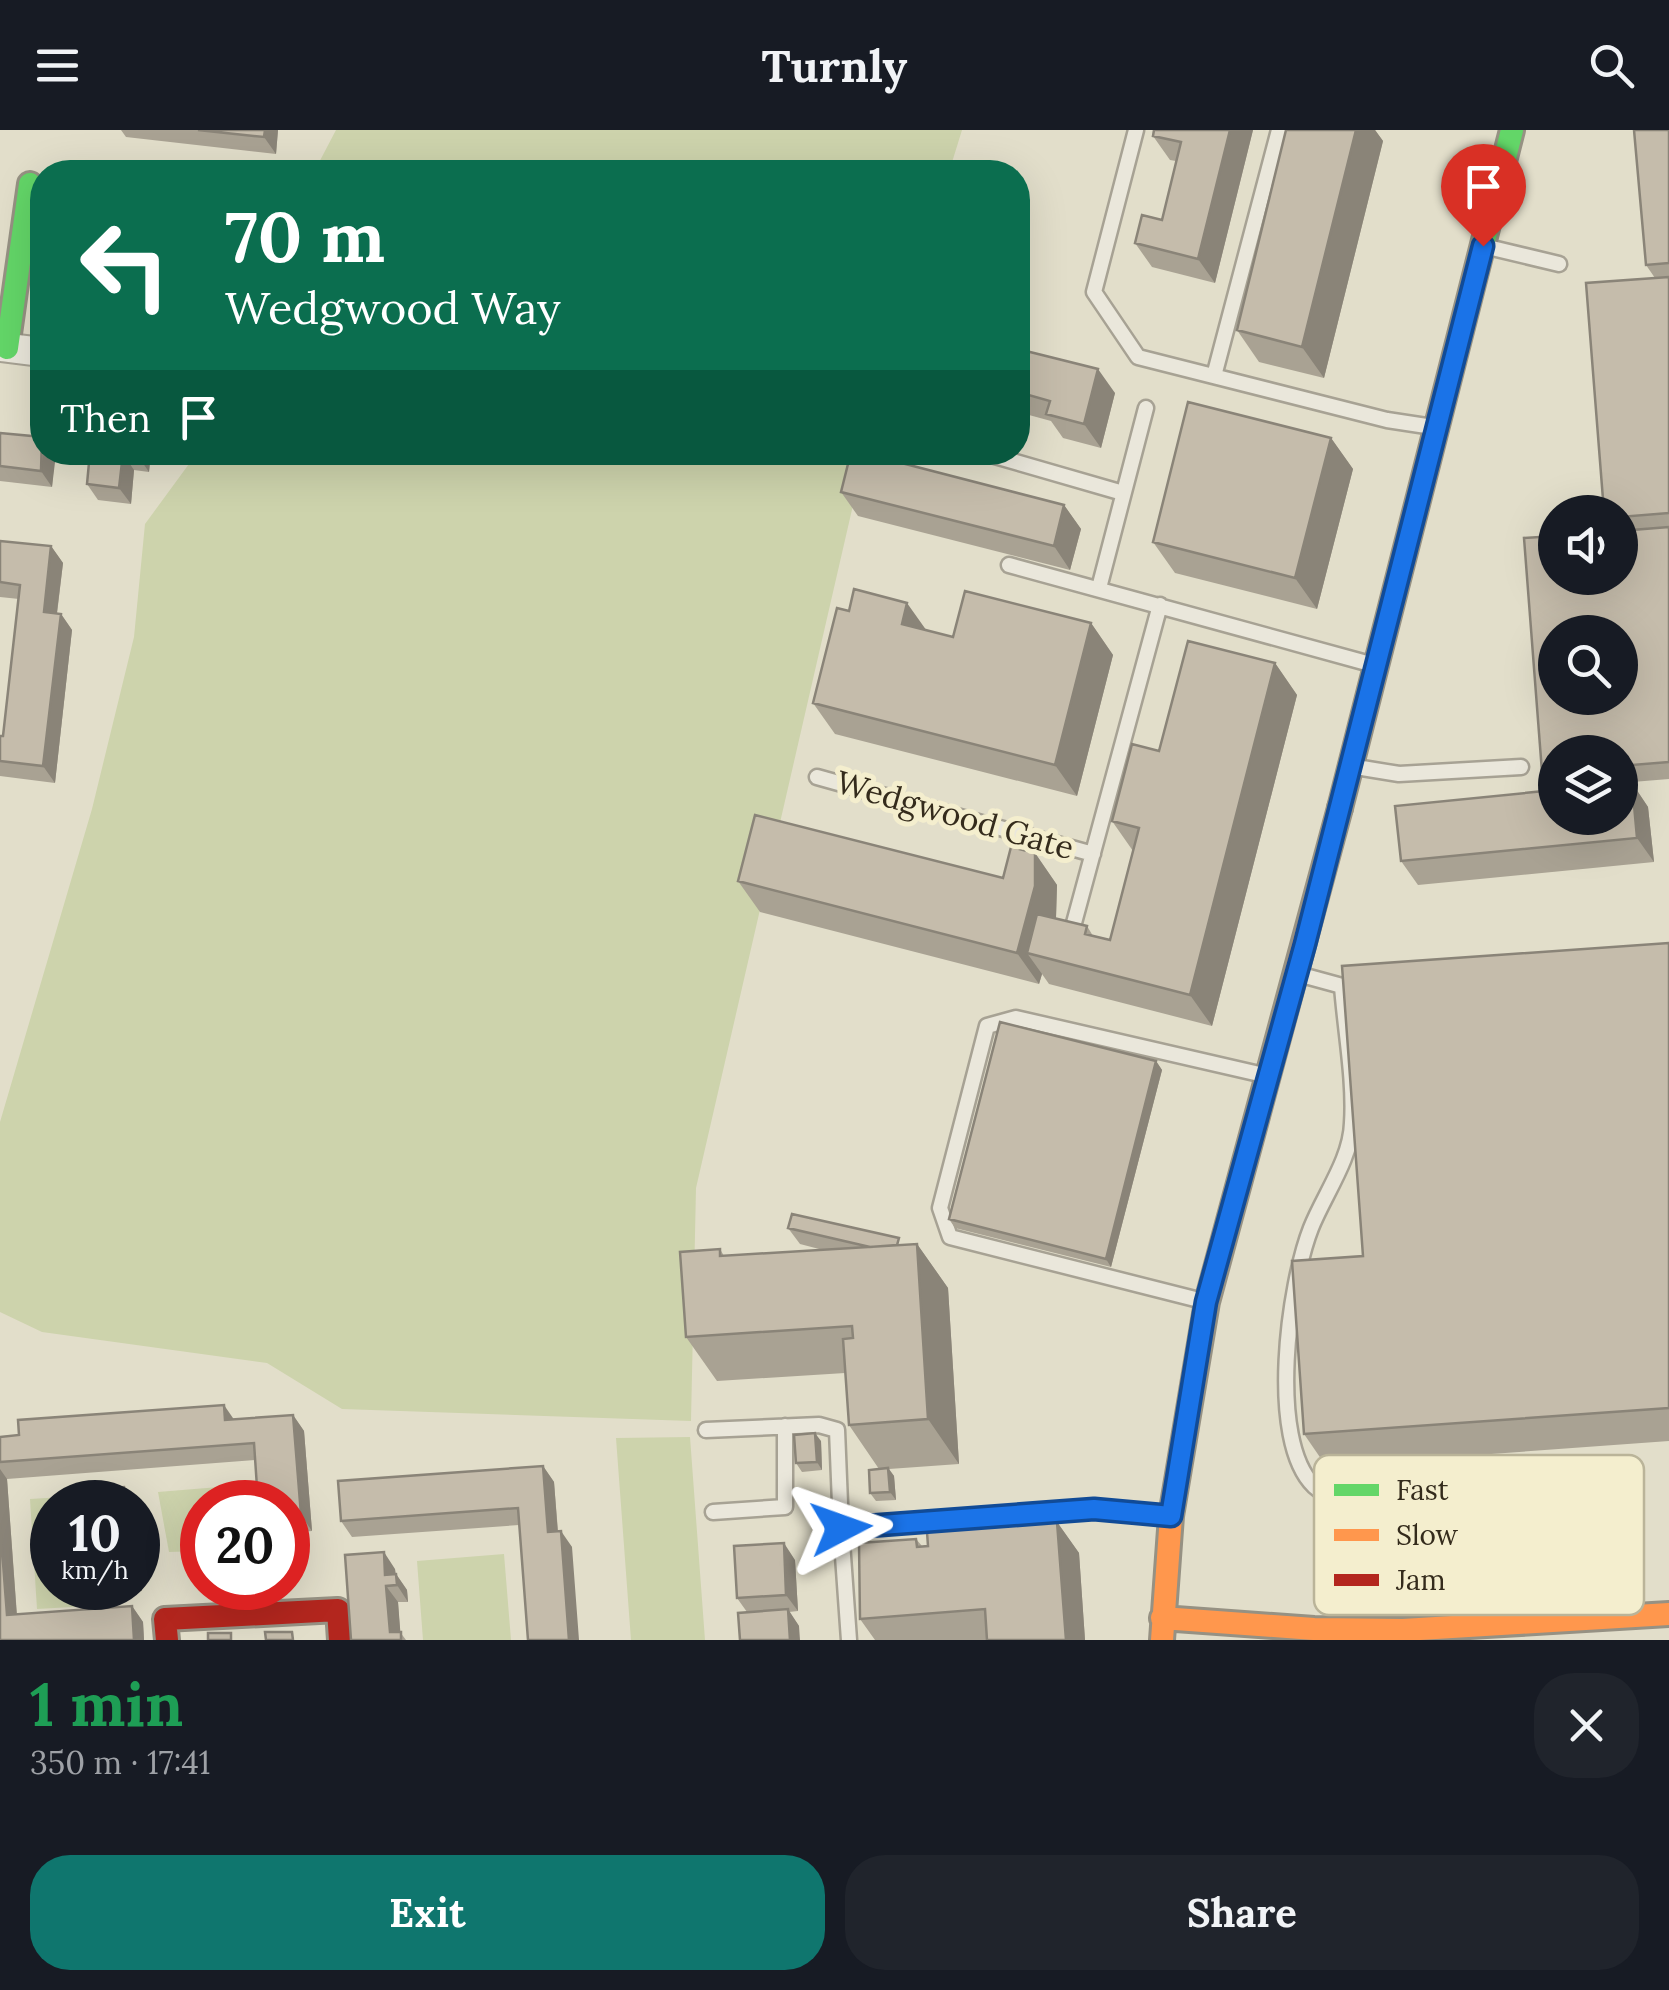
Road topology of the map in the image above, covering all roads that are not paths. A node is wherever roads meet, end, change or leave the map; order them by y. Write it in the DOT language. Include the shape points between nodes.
graph roads {
  1 [pos="1136,130"];
  2 [pos="1278,130"];
  3 [pos="1512,130"];
  4 [pos="30,184"];
  5 [pos="1483,246"];
  6 [pos="1559,264"];
  7 [pos="4,347"];
  8 [pos="30,350"];
  9 [pos="1214,376"];
  10 [pos="1146,408"];
  11 [pos="1436,427"];
  12 [pos="1026,465"];
  13 [pos="1124,493"];
  14 [pos="1009,566"];
  15 [pos="1099,588"];
  16 [pos="1160,605"];
  17 [pos="1375,665"];
  18 [pos="1350,766"];
  19 [pos="1521,767"];
  20 [pos="818,777"];
  21 [pos="1093,854"];
  22 [pos="1072,934"];
  23 [pos="1297,974"];
  24 [pos="1358,983"];
  25 [pos="1342,986"];
  26 [pos="1268,1076"];
  27 [pos="1206,1302"];
  28 [pos="785,1426"];
  29 [pos="706,1430"];
  30 [pos="1314,1486"];
  31 [pos="713,1512"];
  32 [pos="1171,1516"];
  33 [pos="841,1528"];
  34 [pos="1669,1614"];
  35 [pos="1162,1629"];
  36 [pos="167,1640"];
  37 [pos="340,1640"];
  38 [pos="849,1640"];
  1 -- 9 [label="lane" via="1094,292 1138,357"];
  2 -- 9 [label="lane"];
  3 -- 5 [label="street"];
  4 -- 7 [label="street"];
  5 -- 6 [label="lane"];
  5 -- 11 [label="street"];
  7 -- 8 [label="street"];
  9 -- 11 [label="lane"];
  10 -- 13 [label="lane"];
  11 -- 17 [label="street"];
  12 -- 13 [label="lane"];
  13 -- 15 [label="lane"];
  14 -- 15 [label="lane"];
  15 -- 16 [label="lane"];
  16 -- 17 [label="lane"];
  16 -- 21 [label="lane, Wedgwood Gate"];
  17 -- 18 [label="street"];
  18 -- 19 [label="lane" via="1399,774"];
  18 -- 23 [label="street"];
  20 -- 21 [label="lane, Wedgwood Gate"];
  21 -- 22 [label="lane, Wedgwood Gate"];
  23 -- 25 [label="lane"];
  23 -- 26 [label="street"];
  24 -- 25 [label="lane"];
  25 -- 30 [label="lane" via="1352,1124 1310,1231 1286,1356 1287,1421 1300,1466"];
  26 -- 27 [label="street"];
  26 -- 27 [label="lane" via="1016,1018 986,1026 940,1208 950,1237"];
  27 -- 32 [label="street"];
  28 -- 29 [label="lane"];
  28 -- 31 [label="lane" via="785,1507"];
  28 -- 33 [label="lane" via="838,1430"];
  32 -- 33 [label="lane" via="1094,1509"];
  32 -- 35 [label="street"];
  33 -- 38 [label="lane"];
  34 -- 35 [label="street" via="1402,1630"];
  36 -- 37 [label="street" via="165,1619 246,1621 338,1610"];
}
